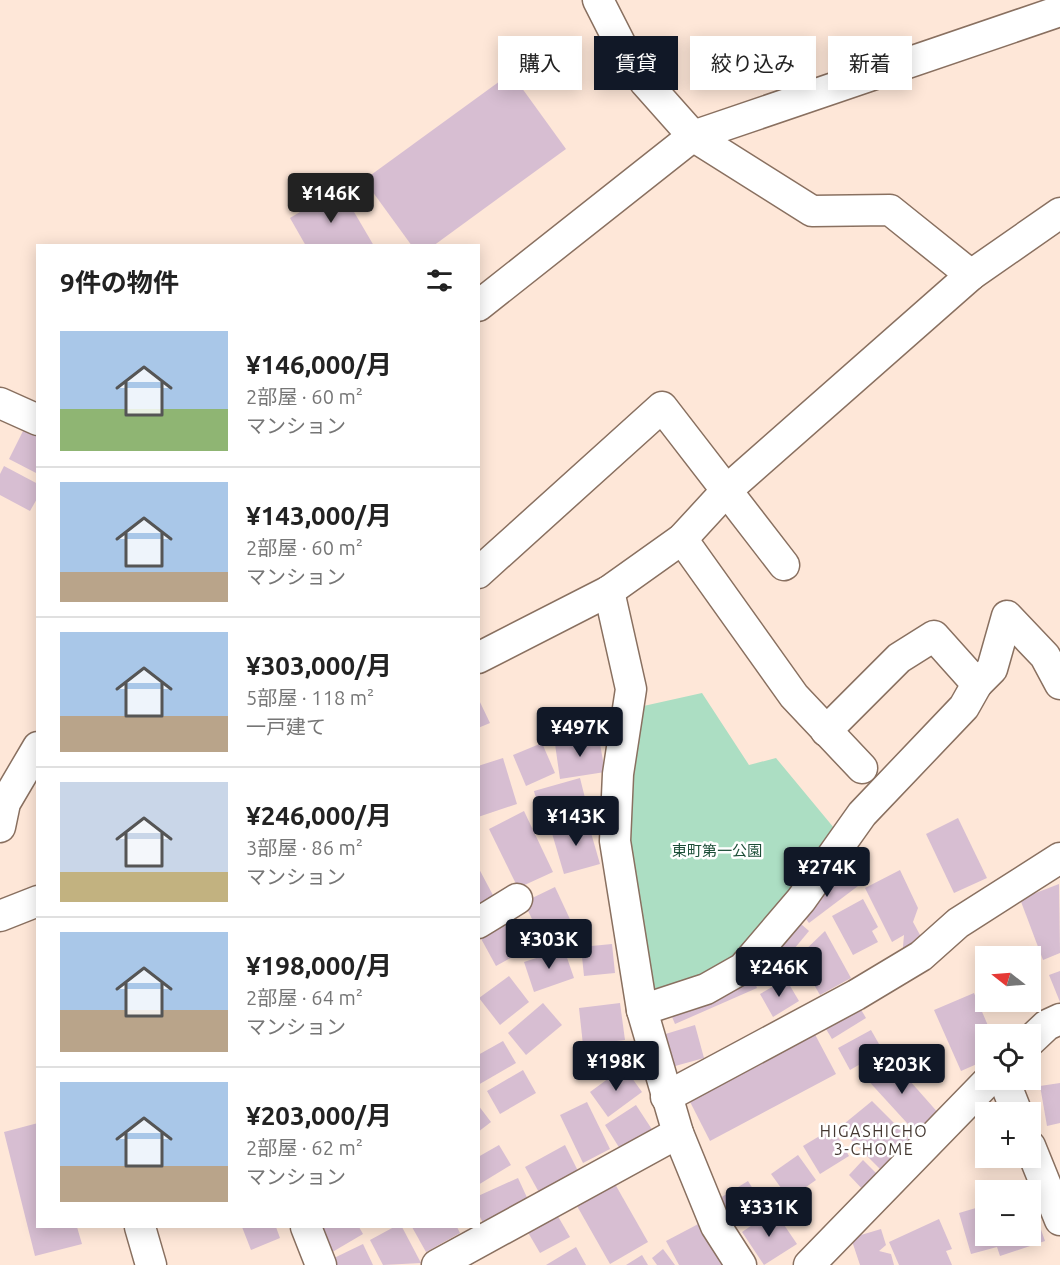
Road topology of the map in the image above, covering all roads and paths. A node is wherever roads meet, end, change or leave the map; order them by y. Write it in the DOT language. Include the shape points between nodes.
graph roads {
  1 [pos="598,0"];
  2 [pos="1060,11"];
  3 [pos="693,136"];
  4 [pos="1054,228"];
  5 [pos="971,275"];
  6 [pos="480,304"];
  7 [pos="0,403"];
  8 [pos="36,419"];
  9 [pos="728,489"];
  10 [pos="682,539"];
  11 [pos="784,565"];
  12 [pos="480,571"];
  13 [pos="609,591"];
  14 [pos="480,657"];
  15 [pos="977,684"];
  16 [pos="1060,684"];
  17 [pos="826,731"];
  18 [pos="36,750"];
  19 [pos="862,768"];
  20 [pos="0,827"];
  21 [pos="1060,858"];
  22 [pos="517,899"];
  23 [pos="36,902"];
  24 [pos="0,916"];
  25 [pos="480,922"];
  26 [pos="642,1010"];
  27 [pos="1060,1019"];
  28 [pos="1041,1031"];
  29 [pos="979,1090"];
  30 [pos="666,1097"];
  31 [pos="678,1133"];
  32 [pos="1039,1168"];
  33 [pos="1060,1220"];
  34 [pos="140,1228"];
  35 [pos="306,1228"];
  36 [pos="475,1236"];
  37 [pos="151,1265"];
  38 [pos="321,1265"];
  39 [pos="437,1265"];
  40 [pos="741,1265"];
  41 [pos="809,1265"];
  1 -- 3 [label="street" via="626,55"];
  2 -- 3 [label="street"];
  3 -- 5 [label="street" via="812,211 890,210"];
  3 -- 6 [label="street"];
  4 -- 5 [label="street"];
  5 -- 9 [label="street"];
  7 -- 8 [label="street"];
  9 -- 10 [label="street"];
  9 -- 11 [label="street"];
  9 -- 12 [label="street" via="662,407"];
  10 -- 13 [label="street"];
  10 -- 17 [label="street" via="794,696"];
  13 -- 14 [label="street"];
  13 -- 26 [label="street" via="631,689 618,774 615,841"];
  15 -- 16 [label="street" via="992,669 1007,615 1045,656"];
  15 -- 17 [label="street" via="934,636 899,658"];
  15 -- 26 [label="street" via="964,707 862,814 801,900 743,968 706,988"];
  17 -- 19 [label="street"];
  18 -- 20 [label="street" via="5,803"];
  21 -- 30 [label="street" via="958,923 921,956 866,990"];
  22 -- 25 [label="street"];
  23 -- 24 [label="street"];
  26 -- 30 [label="street"];
  27 -- 28 [label="street"];
  29 -- 41 [label="street"];
  30 -- 31 [label="street"];
  31 -- 36 [label="street"];
  31 -- 40 [label="street" via="716,1226"];
  32 -- 33 [label="street"];
  34 -- 37 [label="street"];
  35 -- 38 [label="street"];
  36 -- 39 [label="street"];
}
